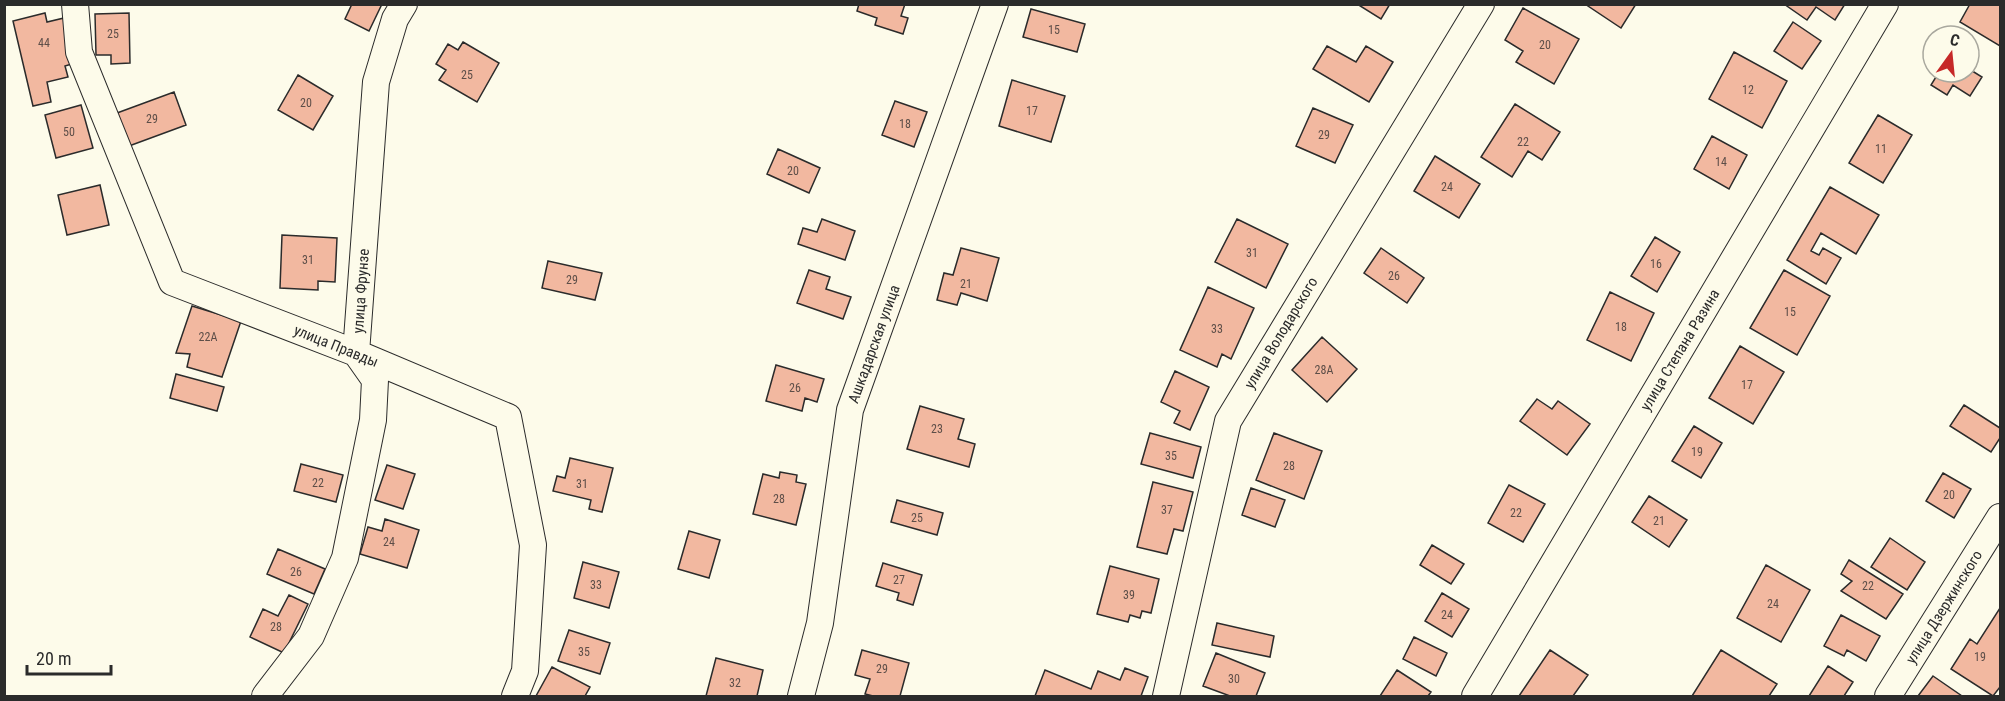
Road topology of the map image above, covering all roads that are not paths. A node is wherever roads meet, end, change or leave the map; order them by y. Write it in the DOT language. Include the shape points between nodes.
graph roads {
  1 [pos="75,4"];
  2 [pos="404,4"];
  3 [pos="995,4"];
  4 [pos="1481,4"];
  5 [pos="1885,4"];
  6 [pos="356,353"];
  7 [pos="2001,517"];
  8 [pos="265,696"];
  9 [pos="515,696"];
  10 [pos="801,696"];
  11 [pos="1166,696"];
  12 [pos="1476,696"];
  13 [pos="1888,696"];
  1 -- 6 [label="street, улица Правды" via="79,52 172,282"];
  2 -- 6 [label="street, улица Фрунзе" via="395,19 376,82"];
  3 -- 10 [label="street, Ашкадарская улица" via="850,410 820,623"];
  4 -- 11 [label="street, улица Володарского" via="1228,421"];
  5 -- 12 [label="street, улица Степана Разина"];
  6 -- 8 [label="street, улица Фрунзе" via="375,380 373,420 345,558 312,636"];
  6 -- 9 [label="street, улица Правды" via="508,417 533,545 525,671"];
  7 -- 13 [label="street, улица Дзержинского"];
}
